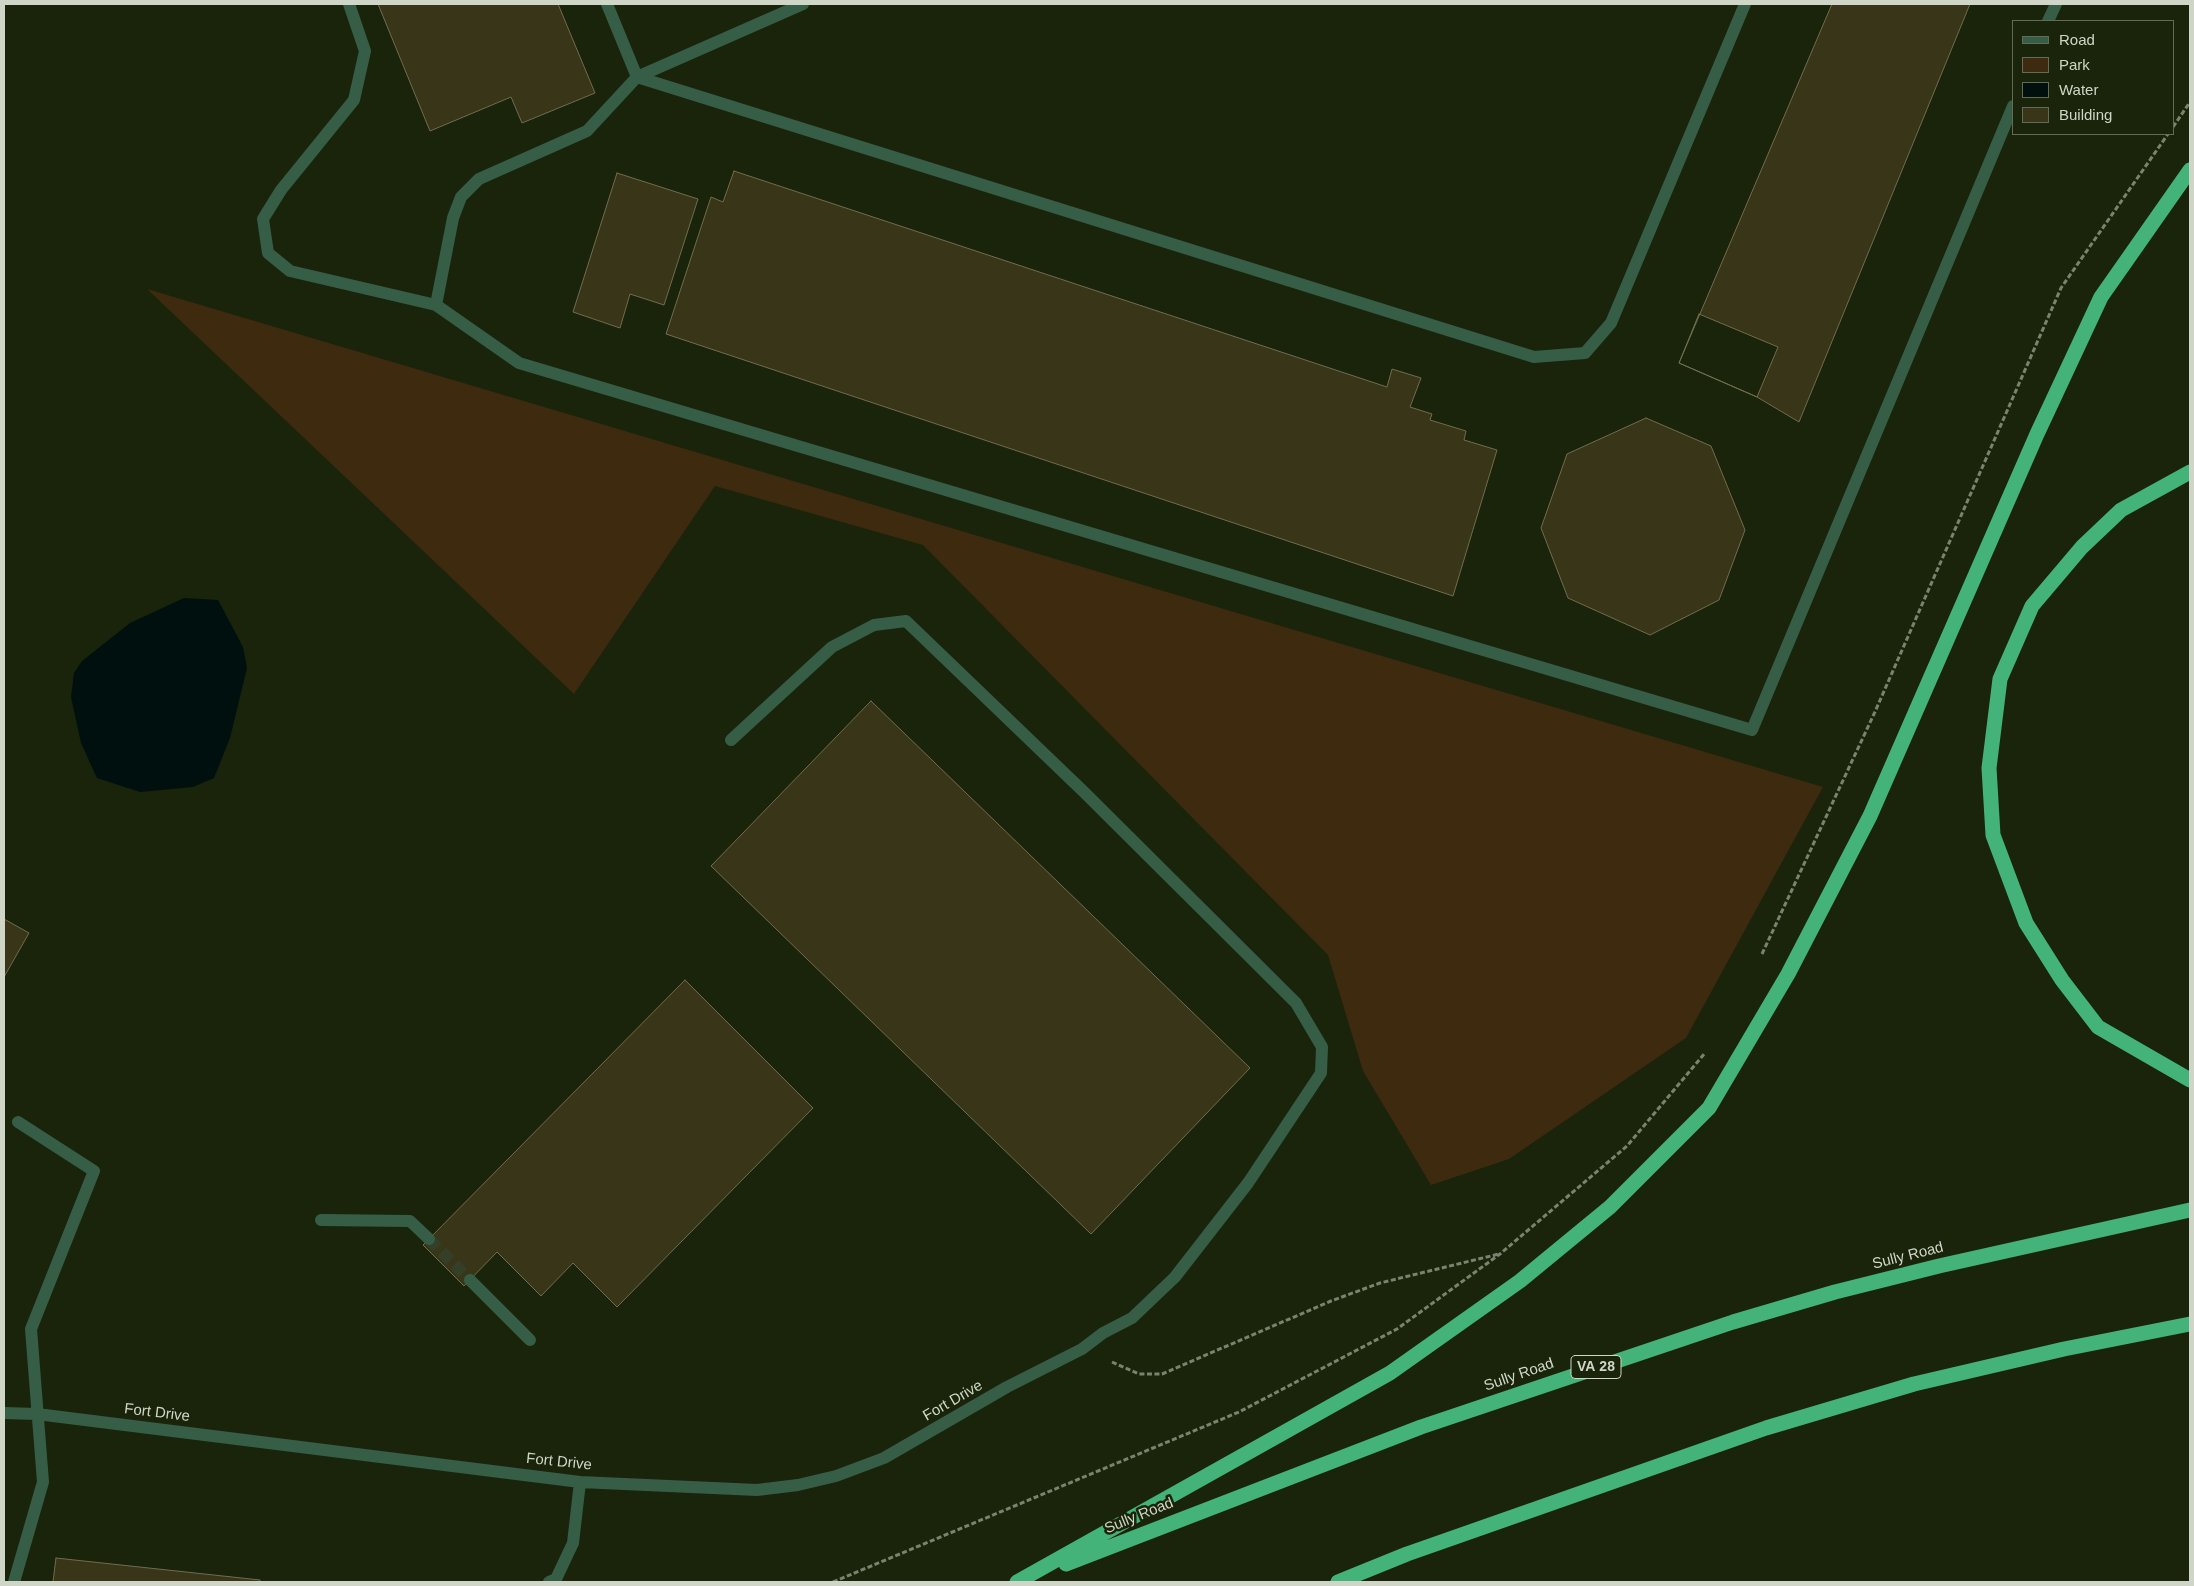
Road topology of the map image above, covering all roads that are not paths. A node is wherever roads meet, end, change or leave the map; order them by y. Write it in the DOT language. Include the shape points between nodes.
graph roads {
  1 [pos="349,4"];
  2 [pos="607,4"];
  3 [pos="803,4"];
  4 [pos="1746,4"];
  5 [pos="2056,4"];
  6 [pos="2048,20"];
  7 [pos="638,78"];
  8 [pos="2012,108"];
  9 [pos="2190,170"];
  10 [pos="436,305"];
  11 [pos="2190,472"];
  12 [pos="731,740"];
  13 [pos="2190,1080"];
  14 [pos="18,1122"];
  15 [pos="2190,1210"];
  16 [pos="321,1220"];
  17 [pos="429,1240"];
  18 [pos="470,1280"];
  19 [pos="2190,1324"];
  20 [pos="530,1340"];
  21 [pos="4,1413"];
  22 [pos="37,1414"];
  23 [pos="580,1482"];
  24 [pos="14,1582"];
  25 [pos="549,1582"];
  26 [pos="1019,1582"];
  27 [pos="1338,1582"];
  1 -- 10 [label="street" via="366,51 354,100 281,190 263,219 268,253 290,271"];
  2 -- 7 [label="street"];
  3 -- 7 [label="street"];
  4 -- 7 [label="street" via="1611,323 1585,353 1534,358"];
  5 -- 6 [label="street"];
  7 -- 10 [label="street" via="587,131 479,179 461,197"];
  8 -- 10 [label="street" via="1752,730 519,363"];
  9 -- 26 [label="highway" via="2101,297 2037,434 1870,816 1788,974 1709,1108 1610,1207 1520,1281 1390,1373"];
  11 -- 13 [label="highway" via="2121,510 2082,547 2032,606 2000,679 1990,768 1993,835 2026,923 2062,980 2098,1027"];
  12 -- 23 [label="street, Fort Drive" via="832,647 874,625 906,622 1085,793 1296,1003 1322,1047 1321,1073 1248,1183 1175,1277 1132,1318 1103,1333 1082,1349 884,1458 836,1476 756,1490"];
  14 -- 22 [label="street" via="94,1171 30,1330"];
  15 -- 26 [label="highway, Sully Road / VA 28" via="1939,1266 1732,1322 1422,1427"];
  16 -- 17 [label="street" via="410,1221"];
  18 -- 20 [label="street"];
  19 -- 27 [label="highway" via="1914,1384 1766,1428 1407,1554"];
  21 -- 22 [label="street, Fort Drive"];
  22 -- 23 [label="street, Fort Drive"];
  22 -- 24 [label="street" via="42,1482"];
  23 -- 25 [label="street" via="573,1543 556,1579"];
}
